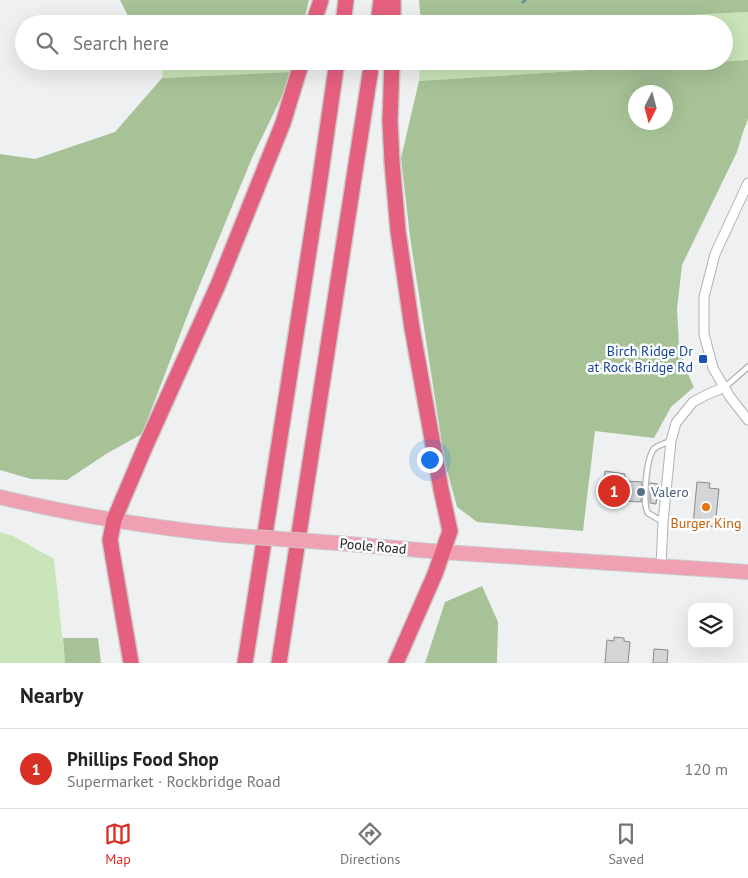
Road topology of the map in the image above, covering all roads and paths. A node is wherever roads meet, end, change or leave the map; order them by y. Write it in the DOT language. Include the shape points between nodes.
graph roads {
  1 [pos="321,0"];
  2 [pos="346,0"];
  3 [pos="382,0"];
  4 [pos="393,0"];
  5 [pos="316,15"];
  6 [pos="344,15"];
  7 [pos="380,15"];
  8 [pos="393,15"];
  9 [pos="299,70"];
  10 [pos="336,70"];
  11 [pos="371,70"];
  12 [pos="392,70"];
  13 [pos="748,183"];
  14 [pos="748,367"];
  15 [pos="724,387"];
  16 [pos="748,420"];
  17 [pos="670,441"];
  18 [pos="0,497"];
  19 [pos="114,520"];
  20 [pos="663,522"];
  21 [pos="444,552"];
  22 [pos="661,566"];
  23 [pos="748,572"];
  24 [pos="130,663"];
  25 [pos="244,663"];
  26 [pos="279,663"];
  27 [pos="396,663"];
  1 -- 5 [label="highway"];
  2 -- 6 [label="highway"];
  3 -- 7 [label="highway"];
  4 -- 8 [label="highway"];
  9 -- 19 [label="highway" via="283,123 221,276"];
  10 -- 25 [label="highway"];
  11 -- 26 [label="highway"];
  12 -- 21 [label="highway" via="390,121 398,231 412,328 450,531"];
  13 -- 15 [label="street" via="715,254 704,297 704,334 714,368"];
  14 -- 15 [label="lane"];
  15 -- 16 [label="street"];
  15 -- 17 [label="street" via="693,402 676,423"];
  17 -- 20 [label="street"];
  17 -- 20 [label="lane" via="655,448 647,469 646,508 648,513"];
  18 -- 19 [label="main road, Poole Road"];
  19 -- 21 [label="main road, Poole Road, bridge" via="225,535"];
  19 -- 24 [label="highway" via="110,540"];
  20 -- 22 [label="street"];
  21 -- 22 [label="main road, Poole Road"];
  21 -- 27 [label="highway"];
  22 -- 23 [label="main road, Poole Road"];
}
